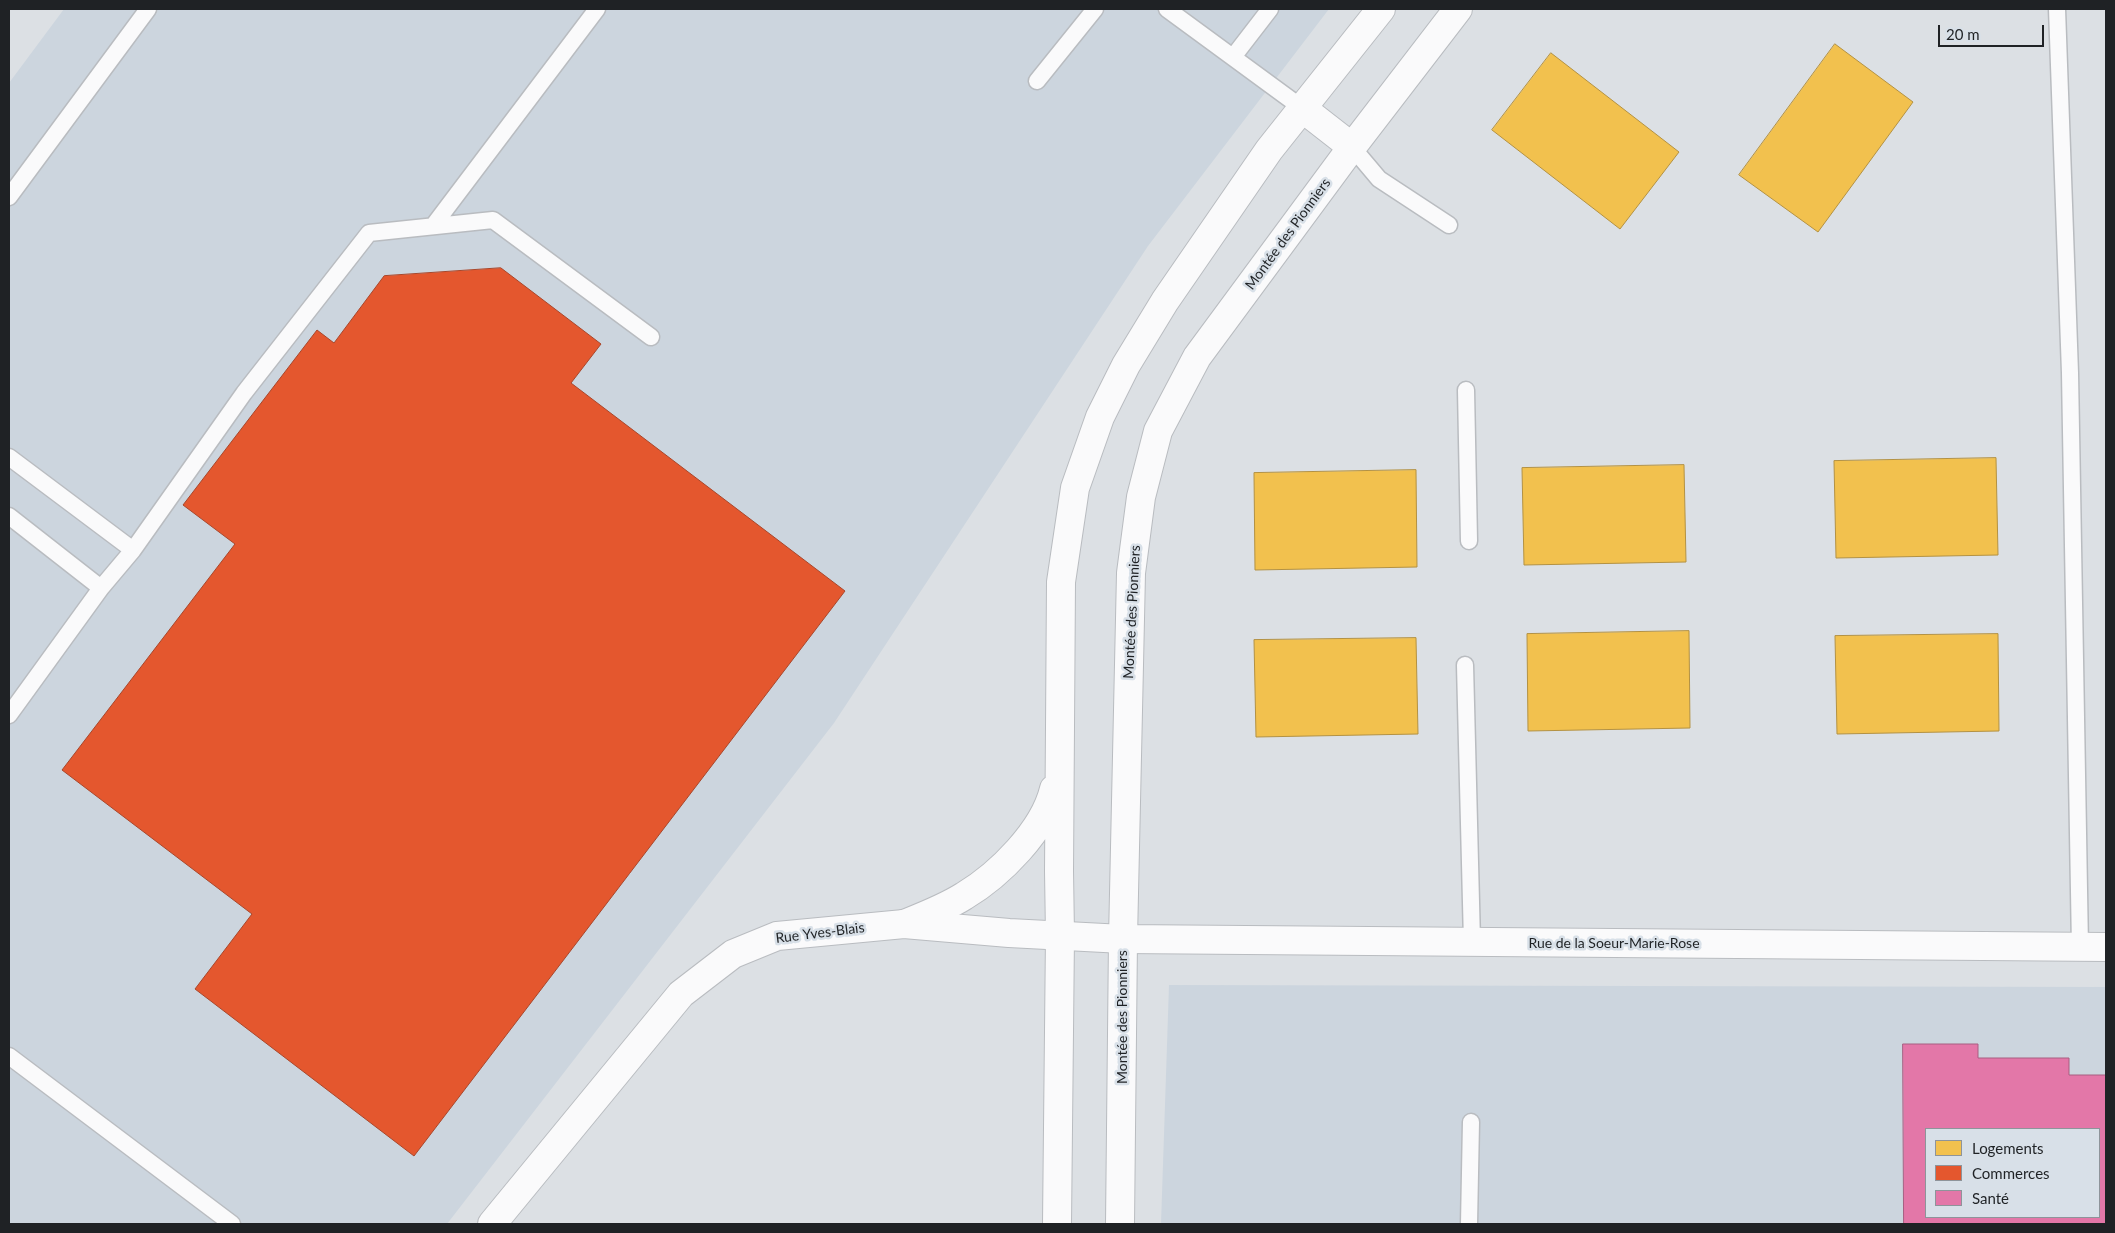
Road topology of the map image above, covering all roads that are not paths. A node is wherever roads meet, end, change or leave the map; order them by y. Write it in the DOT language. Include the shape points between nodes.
graph roads {
  1 [pos="148,9"];
  2 [pos="597,9"];
  3 [pos="1095,9"];
  4 [pos="1167,9"];
  5 [pos="1270,9"];
  6 [pos="1381,9"];
  7 [pos="1458,9"];
  8 [pos="2057,9"];
  9 [pos="1233,57"];
  10 [pos="1037,82"];
  11 [pos="1302,108"];
  12 [pos="1352,147"];
  13 [pos="9,197"];
  14 [pos="1449,225"];
  15 [pos="433,226"];
  16 [pos="651,337"];
  17 [pos="1466,390"];
  18 [pos="9,457"];
  19 [pos="9,516"];
  20 [pos="1469,541"];
  21 [pos="133,550"];
  22 [pos="101,588"];
  23 [pos="1466,665"];
  24 [pos="9,715"];
  25 [pos="1059,768"];
  26 [pos="904,924"];
  27 [pos="1060,935"];
  28 [pos="1123,939"];
  29 [pos="1472,942"];
  30 [pos="2093,947"];
  31 [pos="9,1056"];
  32 [pos="1471,1122"];
  33 [pos="232,1224"];
  34 [pos="492,1224"];
  35 [pos="1057,1224"];
  36 [pos="1120,1224"];
  37 [pos="1469,1224"];
  1 -- 13 [label="lane"];
  2 -- 15 [label="lane"];
  3 -- 10 [label="lane"];
  4 -- 9 [label="lane"];
  5 -- 9 [label="lane"];
  6 -- 11 [label="street"];
  7 -- 12 [label="street, Montée des Pionniers"];
  8 -- 30 [label="lane"];
  9 -- 11 [label="lane"];
  11 -- 12 [label="street"];
  11 -- 25 [label="street" via="1269,150 1165,301 1100,417 1075,488 1061,582"];
  12 -- 14 [label="lane" via="1379,179"];
  12 -- 28 [label="street, Montée des Pionniers" via="1197,357 1158,431 1141,497 1131,573"];
  15 -- 16 [label="lane" via="493,220"];
  15 -- 21 [label="lane" via="369,233 244,393"];
  17 -- 20 [label="lane"];
  18 -- 21 [label="lane"];
  19 -- 22 [label="lane"];
  21 -- 22 [label="lane"];
  22 -- 24 [label="lane"];
  23 -- 29 [label="lane"];
  25 -- 26 [label="street" via="1053,795 1040,822 1014,855 964,896"];
  25 -- 27 [label="street"];
  26 -- 27 [label="street, Rue Yves-Blais"];
  26 -- 34 [label="street, Rue Yves-Blais" via="777,936 733,954 681,994"];
  27 -- 28 [label="street, Rue Yves-Blais"];
  27 -- 35 [label="street"];
  28 -- 29 [label="street, Rue de la Soeur-Marie-Rose"];
  28 -- 36 [label="street, Montée des Pionniers"];
  29 -- 30 [label="street, Rue de la Soeur-Marie-Rose"];
  31 -- 33 [label="lane"];
  32 -- 37 [label="lane"];
}
